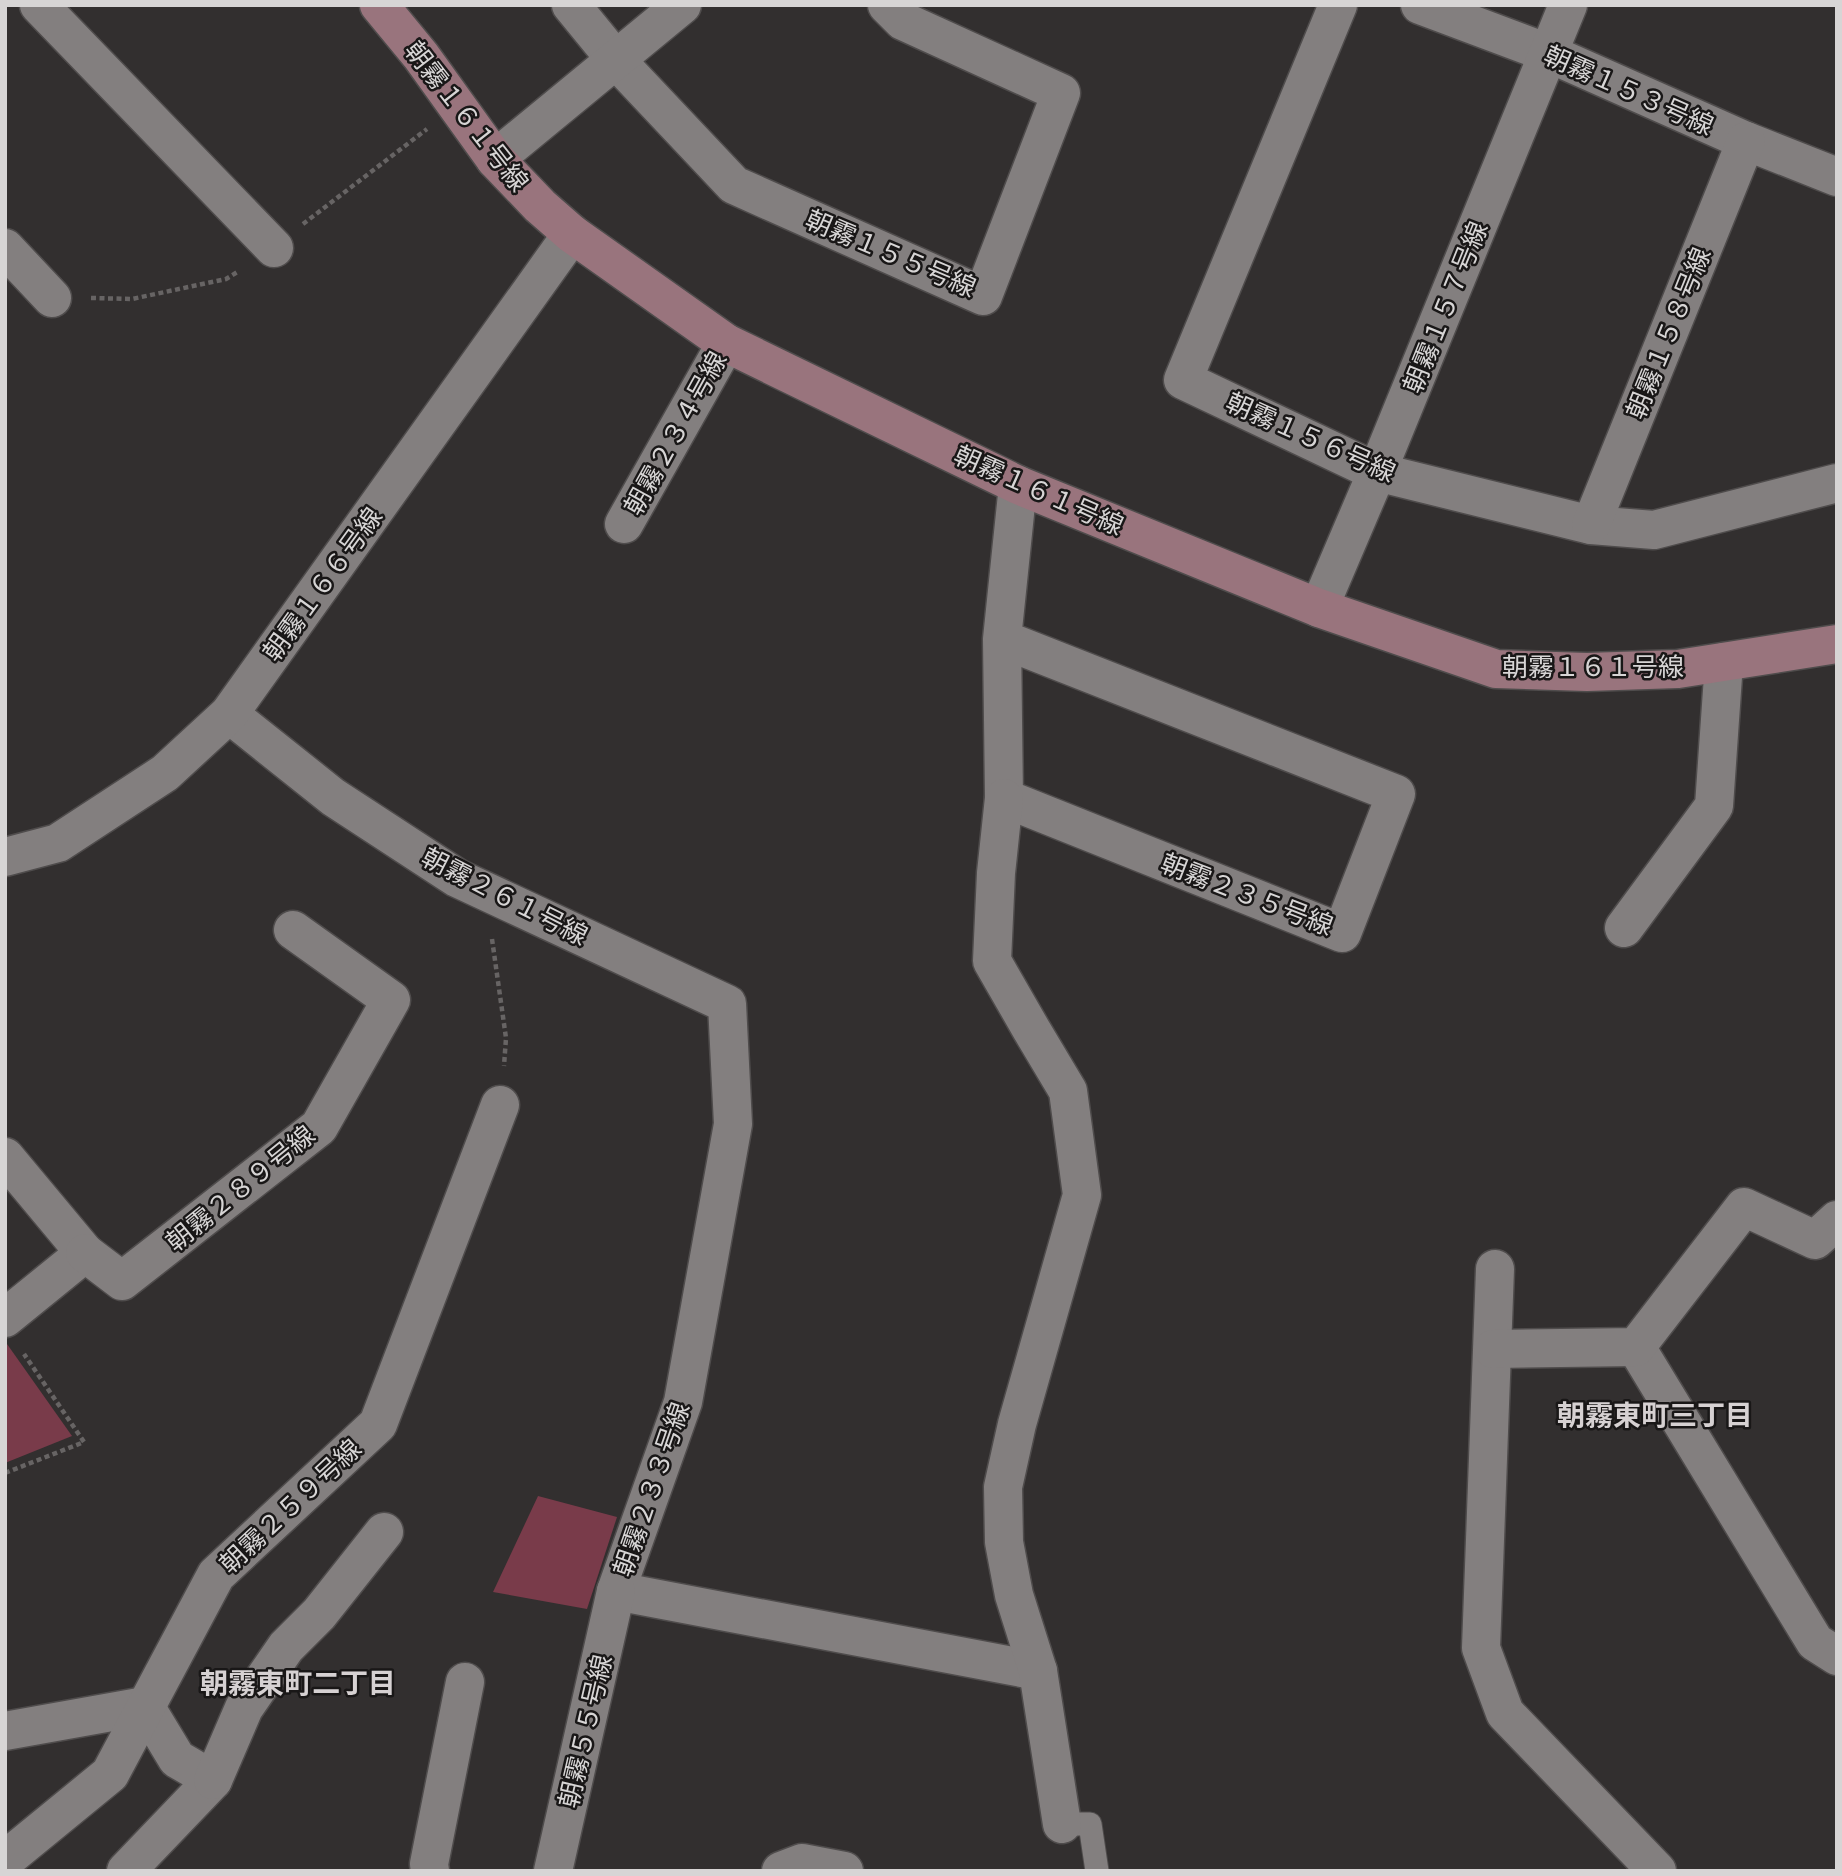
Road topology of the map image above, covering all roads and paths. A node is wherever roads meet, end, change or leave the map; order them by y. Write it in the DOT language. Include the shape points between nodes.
graph roads {
  1 [pos="39,5"];
  2 [pos="379,5"];
  3 [pos="571,5"];
  4 [pos="682,5"];
  5 [pos="887,5"];
  6 [pos="1338,5"];
  7 [pos="1420,5"];
  8 [pos="1568,5"];
  9 [pos="1548,53"];
  10 [pos="616,60"];
  11 [pos="458,105"];
  12 [pos="1746,141"];
  13 [pos="495,159"];
  14 [pos="1837,177"];
  15 [pos="242,215"];
  16 [pos="572,234"];
  17 [pos="5,248"];
  18 [pos="274,248"];
  19 [pos="52,298"];
  20 [pos="726,343"];
  21 [pos="1377,472"];
  22 [pos="1837,482"];
  23 [pos="1018,485"];
  24 [pos="624,524"];
  25 [pos="1591,525"];
  26 [pos="1319,608"];
  27 [pos="1002,639"];
  28 [pos="1835,651"];
  29 [pos="1724,662"];
  30 [pos="229,714"];
  31 [pos="1004,798"];
  32 [pos="5,857"];
  33 [pos="485,891"];
  34 [pos="1625,928"];
  35 [pos="293,930"];
  36 [pos="727,1003"];
  37 [pos="500,1105"];
  38 [pos="5,1157"];
  39 [pos="1837,1220"];
  40 [pos="85,1253"];
  41 [pos="1496,1269"];
  42 [pos="12,1332"];
  43 [pos="1636,1347"];
  44 [pos="1493,1349"];
  45 [pos="5,1473"];
  46 [pos="384,1532"];
  47 [pos="616,1591"];
  48 [pos="1837,1656"];
  49 [pos="1038,1671"];
  50 [pos="465,1682"];
  51 [pos="145,1706"];
  52 [pos="5,1731"];
  53 [pos="213,1780"];
  54 [pos="1062,1824"];
  55 [pos="5,1860"];
  56 [pos="125,1871"];
  57 [pos="430,1871"];
  58 [pos="553,1871"];
  59 [pos="781,1871"];
  60 [pos="844,1871"];
  61 [pos="1097,1871"];
  62 [pos="1657,1871"];
  1 -- 15 [label="street"];
  2 -- 11 [label="street, 朝霧１６１号線"];
  3 -- 10 [label="street"];
  4 -- 10 [label="street"];
  5 -- 10 [label="street, 朝霧１５５号線" via="903,21 1061,93 983,296 734,185"];
  6 -- 21 [label="street, 朝霧１５６号線" via="1183,380"];
  7 -- 9 [label="street, 朝霧１５３号線"];
  8 -- 9 [label="street, 朝霧１５７号線"];
  9 -- 12 [label="street, 朝霧１５３号線"];
  9 -- 21 [label="street, 朝霧１５７号線"];
  10 -- 13 [label="street"];
  11 -- 13 [label="street, 朝霧１６１号線"];
  11 -- 15 [label="path" via="296,230"];
  12 -- 14 [label="street, 朝霧１５３号線"];
  12 -- 25 [label="street, 朝霧１５８号線"];
  13 -- 16 [label="street, 朝霧１６１号線"];
  15 -- 18 [label="street"];
  16 -- 20 [label="street, 朝霧１６１号線"];
  16 -- 30 [label="street, 朝霧１６６号線"];
  17 -- 19 [label="street"];
  18 -- 19 [label="path" via="226,279 132,299"];
  20 -- 23 [label="street, 朝霧１６１号線"];
  20 -- 24 [label="street, 朝霧２３４号線"];
  21 -- 25 [label="street, 朝霧１５６号線"];
  21 -- 26 [label="street, 朝霧１５７号線"];
  22 -- 25 [label="street, 朝霧１５６号線" via="1654,530"];
  23 -- 26 [label="street, 朝霧１６１号線"];
  23 -- 27 [label="street"];
  26 -- 29 [label="street, 朝霧１６１号線" via="1496,669 1652,670"];
  27 -- 31 [label="street"];
  27 -- 31 [label="street, 朝霧２３５号線" via="1396,794 1342,933"];
  28 -- 29 [label="street, 朝霧１６１号線"];
  29 -- 34 [label="street" via="1714,806"];
  30 -- 32 [label="street, 朝霧１６６号線" via="165,773 58,843"];
  30 -- 33 [label="street, 朝霧２６１号線" via="333,797 457,878"];
  31 -- 49 [label="street" via="992,961 1068,1091 1082,1195 1003,1487 1003,1542"];
  33 -- 36 [label="street, 朝霧２６１号線"];
  33 -- 37 [label="path" via="506,1038"];
  35 -- 40 [label="street, 朝霧２８９号線" via="391,1000 319,1127 122,1282"];
  36 -- 47 [label="street, 朝霧２３３号線" via="733,1124 683,1402"];
  37 -- 51 [label="street, 朝霧２５９号線" via="378,1424 216,1575"];
  38 -- 40 [label="street"];
  39 -- 43 [label="street" via="1815,1240 1744,1208"];
  40 -- 42 [label="street"];
  41 -- 44 [label="street"];
  42 -- 45 [label="path" via="84,1442"];
  43 -- 44 [label="street"];
  43 -- 48 [label="street" via="1815,1642"];
  44 -- 62 [label="street" via="1481,1648 1505,1713"];
  46 -- 53 [label="street" via="279,1657 244,1708"];
  47 -- 49 [label="street, 朝霧２３３号線"];
  47 -- 58 [label="street, 朝霧５５号線"];
  49 -- 54 [label="street"];
  50 -- 57 [label="street"];
  51 -- 52 [label="street"];
  51 -- 53 [label="street" via="177,1759"];
  51 -- 55 [label="street, 朝霧２５９号線" via="110,1774"];
  53 -- 56 [label="street"];
  54 -- 61 [label="lane" via="1090,1824"];
  59 -- 60 [label="street" via="802,1863"];
}
